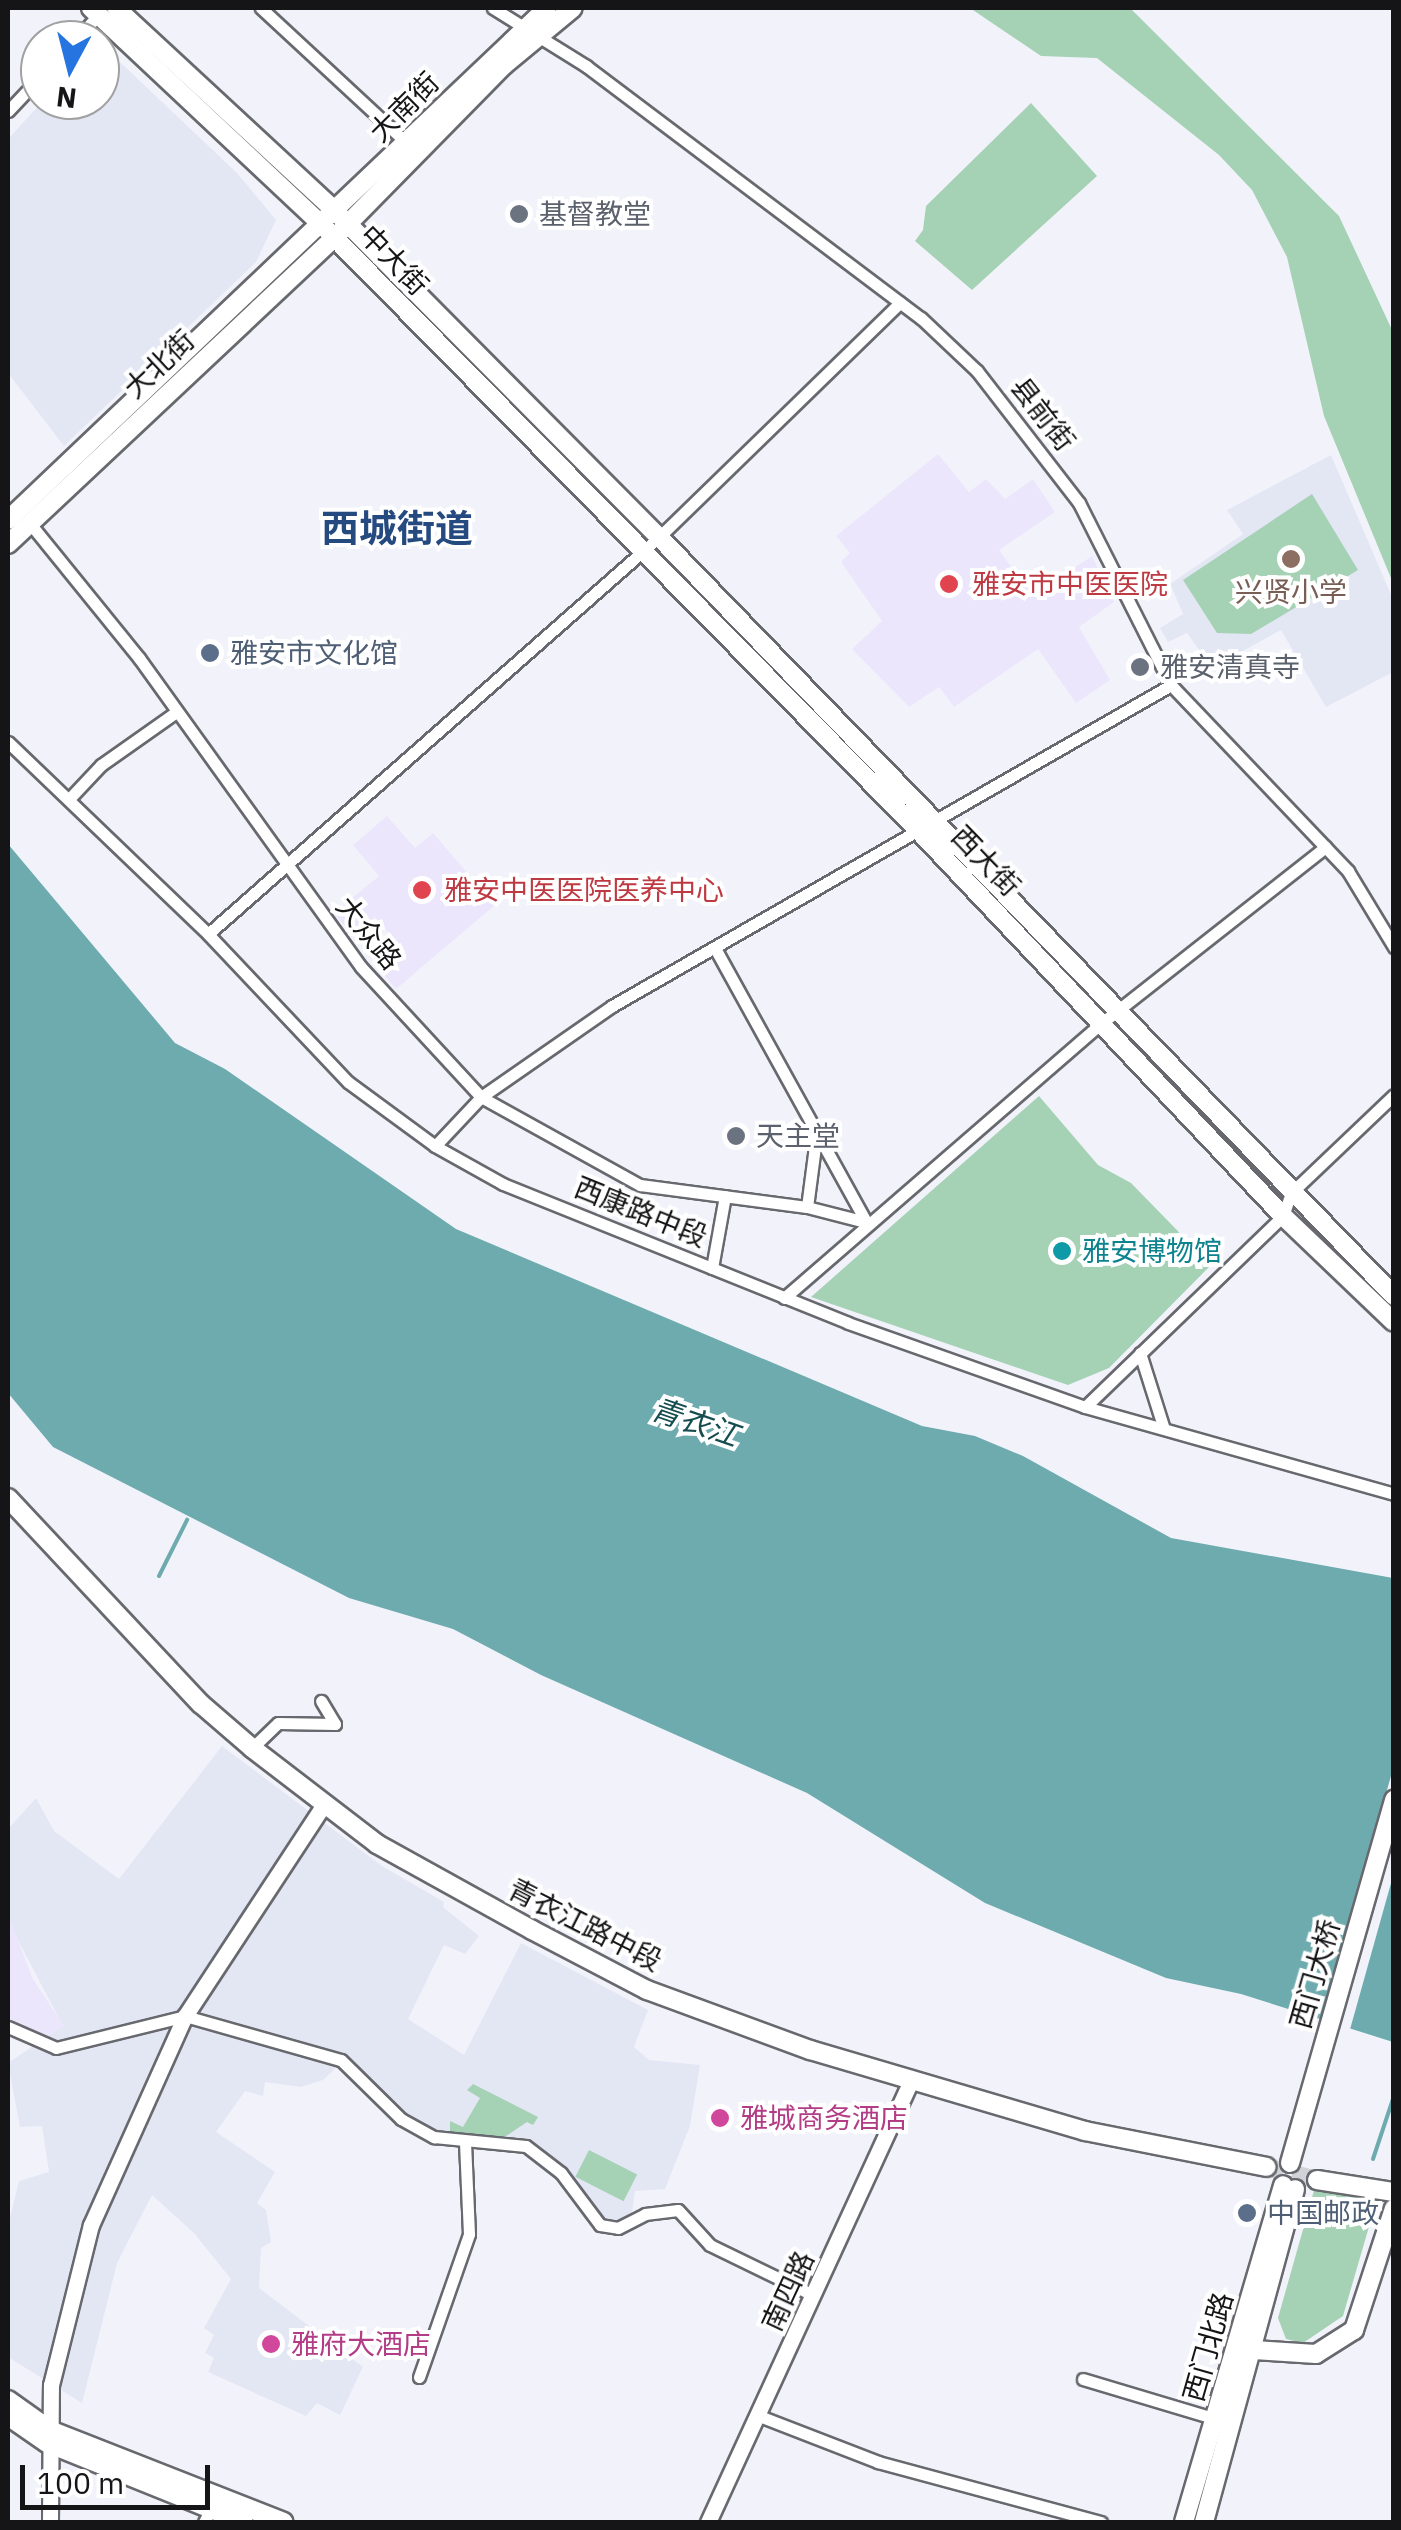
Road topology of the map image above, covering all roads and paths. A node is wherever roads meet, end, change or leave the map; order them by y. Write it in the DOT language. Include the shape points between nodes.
graph roads {
  1 [pos="262,8"];
  2 [pos="493,8"];
  3 [pos="547,8"];
  4 [pos="573,8"];
  5 [pos="102,10"];
  6 [pos="532,33"];
  7 [pos="407,143"];
  8 [pos="335,225"];
  9 [pos="900,304"];
  10 [pos="19,518"];
  11 [pos="659,537"];
  12 [pos="8,544"];
  13 [pos="641,552"];
  14 [pos="1171,684"];
  15 [pos="176,712"];
  16 [pos="8,742"];
  17 [pos="69,799"];
  18 [pos="926,824"];
  19 [pos="1326,847"];
  20 [pos="287,868"];
  21 [pos="208,934"];
  22 [pos="1394,947"];
  23 [pos="716,950"];
  24 [pos="1110,1016"];
  25 [pos="1394,1095"];
  26 [pos="481,1096"];
  27 [pos="816,1139"];
  28 [pos="435,1146"];
  29 [pos="1291,1192"];
  30 [pos="725,1196"];
  31 [pos="807,1207"];
  32 [pos="1283,1216"];
  33 [pos="866,1222"];
  34 [pos="712,1268"];
  35 [pos="1394,1296"];
  36 [pos="784,1298"];
  37 [pos="1394,1322"];
  38 [pos="1140,1353"];
  39 [pos="1085,1407"];
  40 [pos="1164,1426"];
  41 [pos="1394,1494"];
  42 [pos="8,1498"];
  43 [pos="321,1701"];
  44 [pos="252,1748"];
  45 [pos="1394,1800"];
  46 [pos="324,1804"];
  47 [pos="1394,1844"];
  48 [pos="186,2016"];
  49 [pos="8,2026"];
  50 [pos="912,2079"];
  51 [pos="465,2141"];
  52 [pos="1266,2167"];
  53 [pos="1317,2180"];
  54 [pos="1394,2192"];
  55 [pos="1394,2208"];
  56 [pos="813,2295"];
  57 [pos="1254,2350"];
  58 [pos="419,2376"];
  59 [pos="1084,2379"];
  60 [pos="8,2400"];
  61 [pos="8,2416"];
  62 [pos="756,2416"];
  63 [pos="1216,2420"];
  64 [pos="48,2437"];
  65 [pos="208,2516"];
  66 [pos="50,2522"];
  67 [pos="244,2522"];
  68 [pos="283,2522"];
  69 [pos="708,2522"];
  70 [pos="1101,2522"];
  71 [pos="1184,2522"];
  72 [pos="1204,2522"];
  1 -- 7 [label="street"];
  2 -- 6 [label="street, 县前街"];
  3 -- 6 [label="main road"];
  4 -- 6 [label="main road"];
  5 -- 8 [label="main road, 中大街"];
  6 -- 7 [label="main road, 大南街"];
  6 -- 8 [label="main road, 大南街"];
  6 -- 9 [label="street, 县前街"];
  7 -- 8 [label="main road, 大南街"];
  8 -- 10 [label="main road, 大北街"];
  8 -- 11 [label="main road, 西大街"];
  8 -- 13 [label="main road, 中大街"];
  9 -- 11 [label="street"];
  9 -- 14 [label="street, 县前街" via="977,371 1079,502"];
  10 -- 12 [label="main road, 大北街"];
  10 -- 15 [label="street, 大众路"];
  11 -- 13 [label="street"];
  11 -- 18 [label="main road, 西大街"];
  13 -- 18 [label="main road, 西大街"];
  13 -- 20 [label="street"];
  14 -- 18 [label="street"];
  14 -- 19 [label="street, 县前街"];
  15 -- 17 [label="street" via="101,765"];
  15 -- 20 [label="street, 大众路"];
  16 -- 17 [label="street, 西康路中段"];
  17 -- 21 [label="street, 西康路中段"];
  18 -- 23 [label="street"];
  18 -- 24 [label="main road, 西大街"];
  19 -- 22 [label="street, 县前街" via="1348,870"];
  19 -- 24 [label="street"];
  20 -- 21 [label="street"];
  20 -- 26 [label="street, 大众路" via="360,967"];
  21 -- 28 [label="street, 西康路中段" via="348,1082"];
  23 -- 26 [label="street" via="612,1006"];
  23 -- 27 [label="street"];
  24 -- 29 [label="main road, 西大街"];
  24 -- 32 [label="main road, 西大街"];
  24 -- 33 [label="street"];
  25 -- 29 [label="street"];
  26 -- 28 [label="street"];
  26 -- 30 [label="street, 大众路" via="640,1185"];
  27 -- 31 [label="street"];
  27 -- 33 [label="street"];
  28 -- 34 [label="street, 西康路中段" via="503,1184"];
  29 -- 32 [label="street"];
  29 -- 35 [label="main road, 西大街"];
  30 -- 31 [label="street, 大众路"];
  30 -- 34 [label="street"];
  31 -- 33 [label="street, 大众路"];
  32 -- 37 [label="main road, 西大街"];
  32 -- 38 [label="street"];
  33 -- 36 [label="street"];
  34 -- 36 [label="street, 西康路中段"];
  36 -- 39 [label="street, 西康路中段"];
  38 -- 39 [label="street"];
  38 -- 40 [label="street"];
  39 -- 40 [label="street, 西康路中段"];
  40 -- 41 [label="street, 西康路中段"];
  42 -- 44 [label="main road, 青衣江路中段" via="201,1704"];
  43 -- 44 [label="street" via="335,1724 278,1723"];
  44 -- 46 [label="main road, 青衣江路中段"];
  45 -- 47 [label="main road, 西门大桥" via="1295,2164"];
  46 -- 48 [label="street"];
  46 -- 50 [label="main road, 青衣江路中段" via="401,1858 648,1990 718,2020"];
  48 -- 49 [label="street" via="56,2048"];
  48 -- 51 [label="street" via="341,2060 402,2120 434,2137"];
  48 -- 64 [label="street" via="90,2225 51,2386"];
  50 -- 52 [label="main road, 青衣江路中段" via="1085,2131"];
  50 -- 56 [label="street, 南四路"];
  51 -- 56 [label="street" via="526,2146 561,2174 600,2225 618,2228 645,2214 678,2210 710,2245"];
  51 -- 58 [label="street" via="469,2234"];
  53 -- 54 [label="main road"];
  55 -- 57 [label="main road" via="1354,2330 1316,2354"];
  56 -- 62 [label="street, 南四路"];
  57 -- 63 [label="main road, 西门北路" via="1289,2187"];
  57 -- 72 [label="main road, 西门北路"];
  59 -- 63 [label="street"];
  60 -- 64 [label="main road"];
  61 -- 64 [label="main road"];
  62 -- 69 [label="street, 南四路"];
  62 -- 70 [label="street" via="878,2462"];
  63 -- 71 [label="main road, 西门北路"];
  64 -- 65 [label="main road"];
  64 -- 66 [label="street"];
  64 -- 68 [label="main road"];
  65 -- 67 [label="main road"];
}
